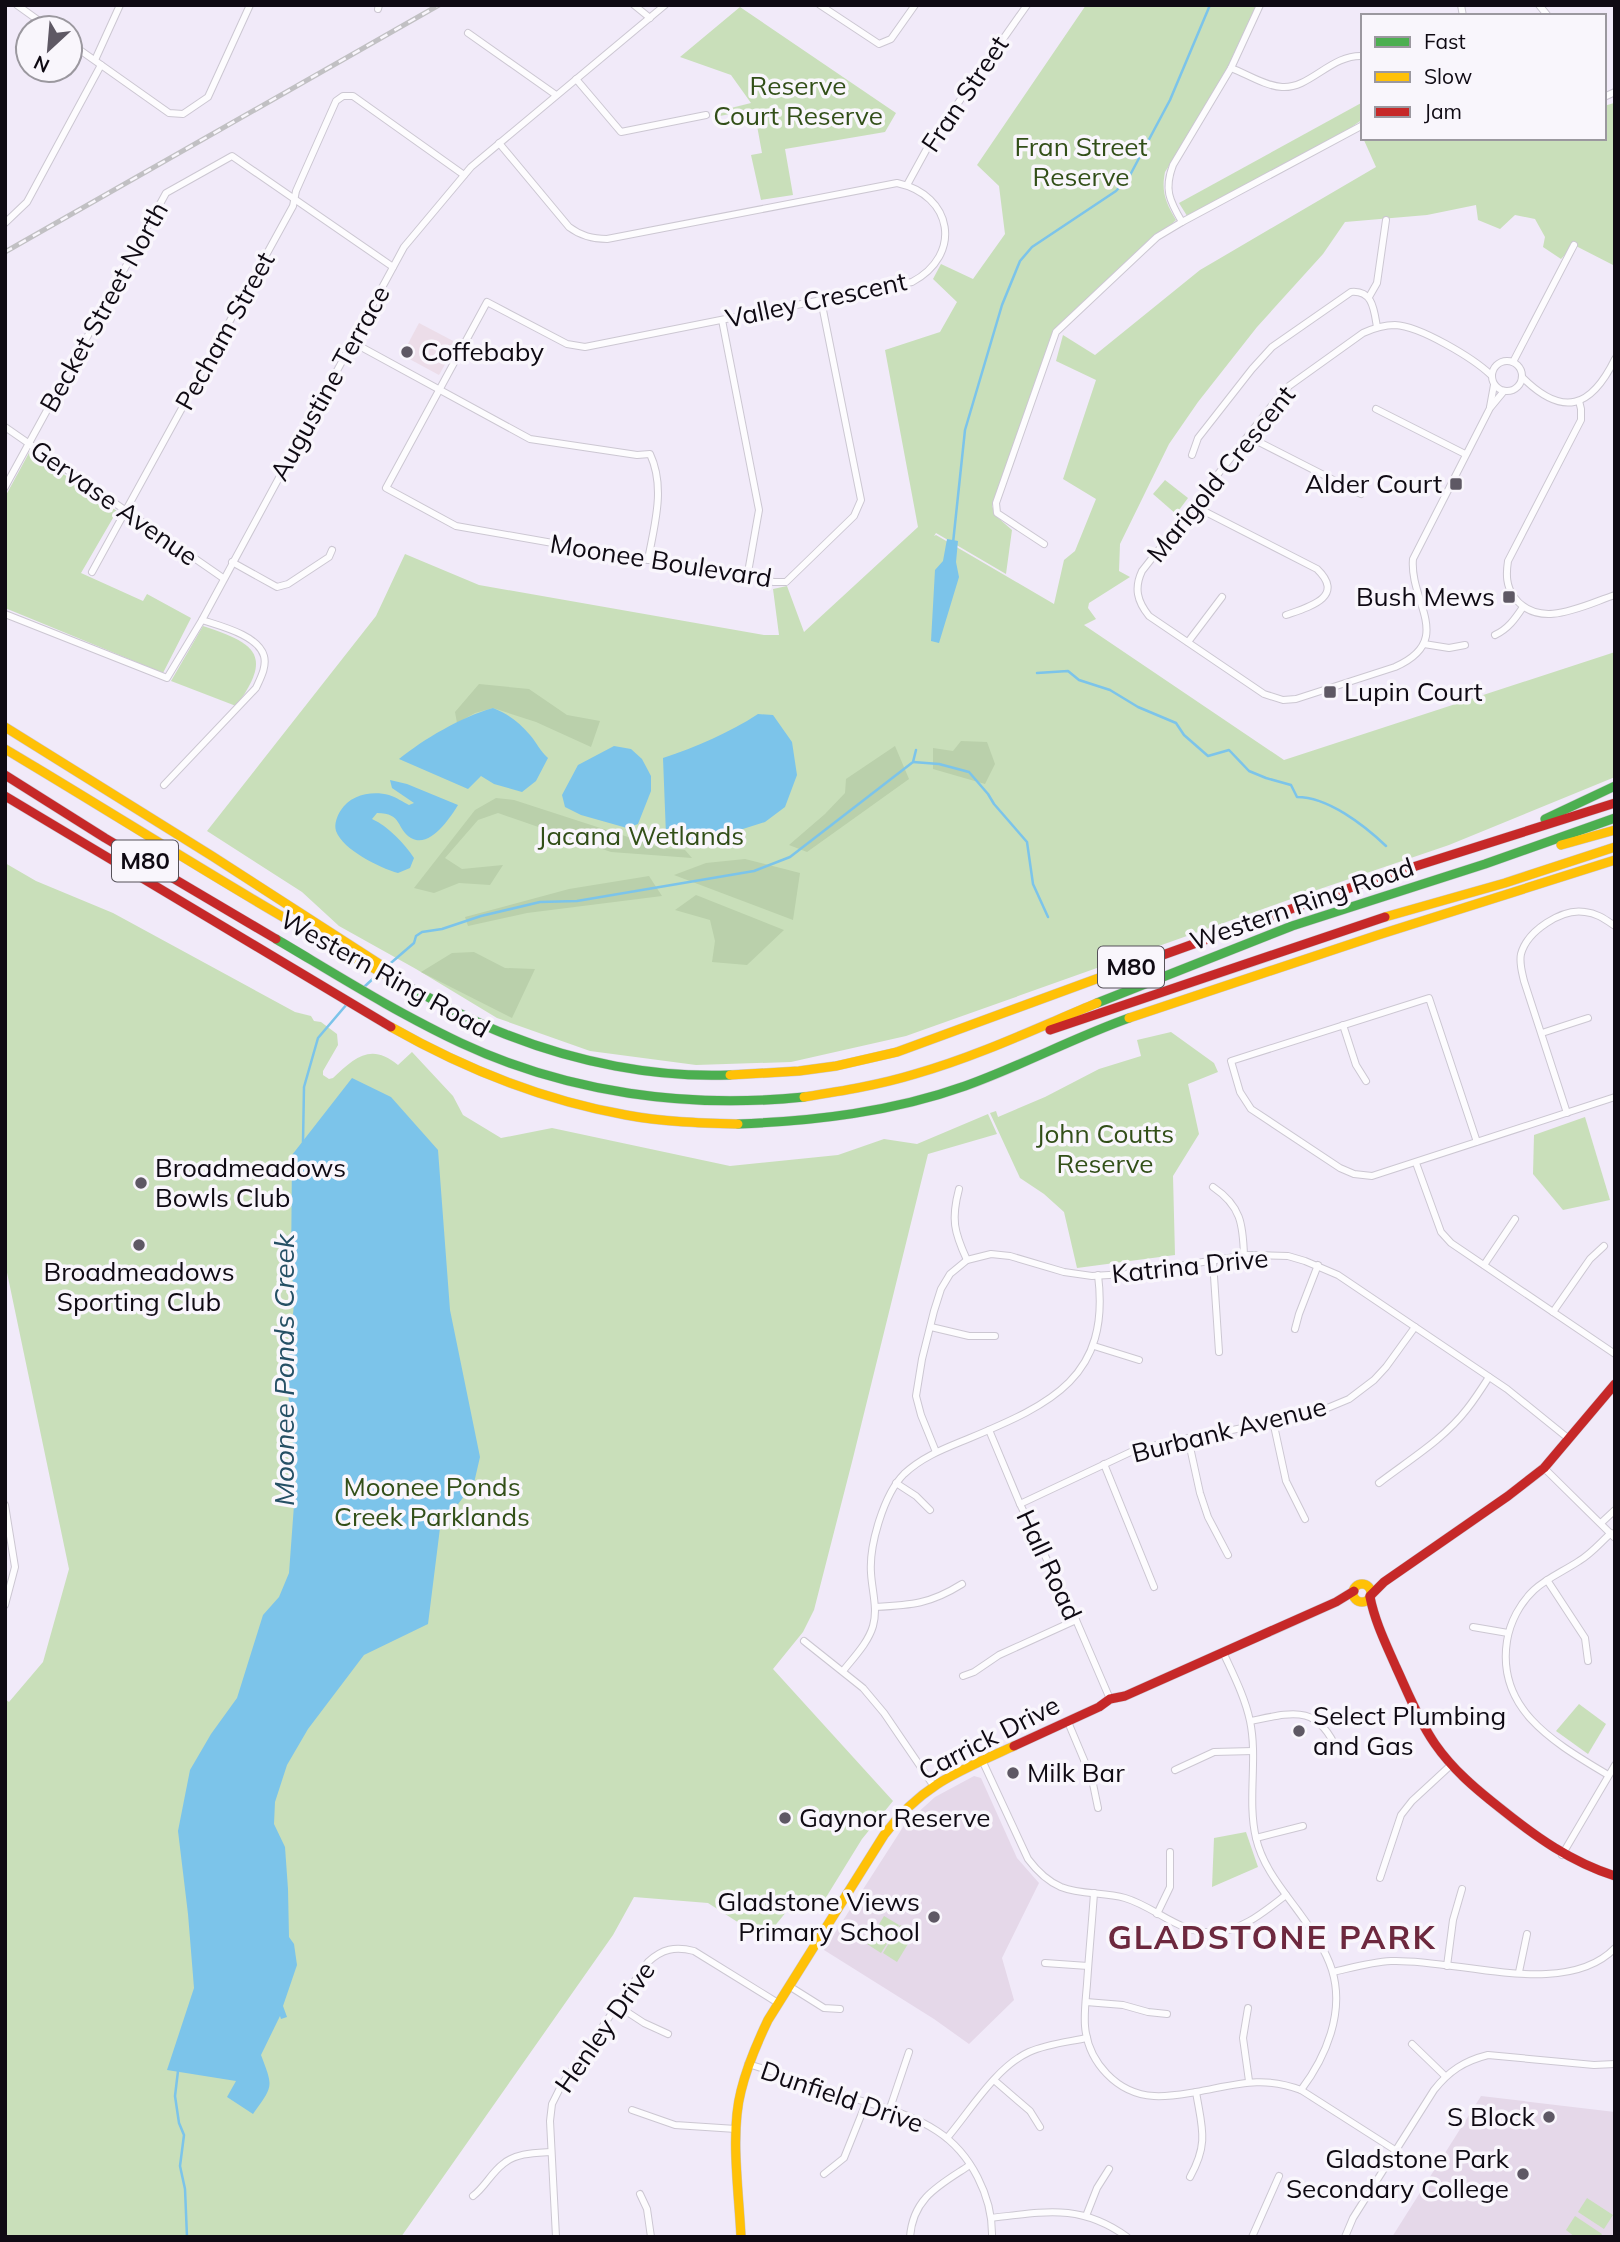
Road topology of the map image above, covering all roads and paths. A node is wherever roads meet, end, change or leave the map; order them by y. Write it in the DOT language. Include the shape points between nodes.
graph roads {
  1 [pos="120,5"];
  2 [pos="250,5"];
  3 [pos="634,5"];
  4 [pos="665,5"];
  5 [pos="820,5"];
  6 [pos="915,5"];
  7 [pos="1027,5"];
  8 [pos="1260,5"];
  9 [pos="650,18"];
  10 [pos="468,33"];
  11 [pos="84,52"];
  12 [pos="1361,56"];
  13 [pos="98,62"];
  14 [pos="1231,68"];
  15 [pos="576,79"];
  16 [pos="556,95"];
  17 [pos="706,115"];
  18 [pos="1361,126"];
  19 [pos="499,144"];
  20 [pos="464,174"];
  21 [pos="907,185"];
  22 [pos="294,198"];
  23 [pos="1385,220"];
  24 [pos="1182,222"];
  25 [pos="5,223"];
  26 [pos="1574,245"];
  27 [pos="393,267"];
  28 [pos="1369,297"];
  29 [pos="821,300"];
  30 [pos="722,320"];
  31 [pos="1377,327"];
  32 [pos="352,342"];
  33 [pos="1615,359"];
  34 [pos="1478,362"];
  35 [pos="1513,362"];
  36 [pos="1495,366"];
  37 [pos="1491,375"];
  38 [pos="1522,377"];
  39 [pos="1494,385"];
  40 [pos="1516,388"];
  41 [pos="441,390"];
  42 [pos="1504,391"];
  43 [pos="1536,391"];
  44 [pos="1579,401"];
  45 [pos="1376,408"];
  46 [pos="1490,408"];
  47 [pos="5,427"];
  48 [pos="1249,437"];
  49 [pos="29,443"];
  50 [pos="1465,454"];
  51 [pos="1192,455"];
  52 [pos="5,487"];
  53 [pos="1361,495"];
  54 [pos="1194,506"];
  55 [pos="126,511"];
  56 [pos="1044,544"];
  57 [pos="332,550"];
  58 [pos="648,560"];
  59 [pos="232,562"];
  60 [pos="92,572"];
  61 [pos="223,578"];
  62 [pos="747,578"];
  63 [pos="1615,595"];
  64 [pos="1222,597"];
  65 [pos="1523,607"];
  66 [pos="5,614"];
  67 [pos="1286,615"];
  68 [pos="202,620"];
  69 [pos="1494,635"];
  70 [pos="1188,642"];
  71 [pos="1424,643"];
  72 [pos="1465,645"];
  73 [pos="5,727"];
  74 [pos="5,749"];
  75 [pos="5,775"];
  76 [pos="164,786"];
  77 [pos="1615,786"];
  78 [pos="5,796"];
  79 [pos="1615,803"];
  80 [pos="1615,818"];
  81 [pos="1615,830"];
  82 [pos="1504,840"];
  83 [pos="1615,847"];
  84 [pos="1615,860"];
  85 [pos="1493,861"];
  86 [pos="1504,883"];
  87 [pos="1615,926"];
  88 [pos="1283,967"];
  89 [pos="426,996"];
  90 [pos="1588,1018"];
  91 [pos="1343,1025"];
  92 [pos="1542,1033"];
  93 [pos="967,1057"];
  94 [pos="1366,1081"];
  95 [pos="1615,1097"];
  96 [pos="1567,1113"];
  97 [pos="1477,1142"];
  98 [pos="1416,1163"];
  99 [pos="1213,1187"];
  100 [pos="959,1189"];
  101 [pos="1515,1219"];
  102 [pos="1604,1246"];
  103 [pos="1244,1256"];
  104 [pos="967,1260"];
  105 [pos="1213,1261"];
  106 [pos="1318,1265"];
  107 [pos="1484,1265"];
  108 [pos="1098,1275"];
  109 [pos="1553,1312"];
  110 [pos="931,1327"];
  111 [pos="1415,1327"];
  112 [pos="1295,1329"];
  113 [pos="995,1336"];
  114 [pos="1094,1346"];
  115 [pos="1219,1352"];
  116 [pos="1615,1354"];
  117 [pos="1139,1360"];
  118 [pos="1489,1377"];
  119 [pos="1615,1384"];
  120 [pos="1273,1421"];
  121 [pos="989,1430"];
  122 [pos="1188,1438"];
  123 [pos="1569,1439"];
  124 [pos="936,1452"];
  125 [pos="1104,1464"];
  126 [pos="1544,1468"];
  127 [pos="896,1483"];
  128 [pos="1379,1483"];
  129 [pos="1020,1504"];
  130 [pos="5,1505"];
  131 [pos="930,1510"];
  132 [pos="1615,1510"];
  133 [pos="6,1515"];
  134 [pos="1306,1519"];
  135 [pos="1601,1524"];
  136 [pos="1613,1536"];
  137 [pos="1228,1555"];
  138 [pos="1396,1574"];
  139 [pos="1547,1580"];
  140 [pos="962,1584"];
  141 [pos="1365,1585"];
  142 [pos="1154,1587"];
  143 [pos="1370,1596"];
  144 [pos="1356,1597"];
  145 [pos="5,1605"];
  146 [pos="875,1607"];
  147 [pos="1076,1620"];
  148 [pos="1376,1623"];
  149 [pos="1474,1628"];
  150 [pos="1508,1633"];
  151 [pos="804,1641"];
  152 [pos="1223,1652"];
  153 [pos="1588,1661"];
  154 [pos="844,1671"];
  155 [pos="963,1676"];
  156 [pos="1110,1699"];
  157 [pos="1068,1721"];
  158 [pos="1251,1721"];
  159 [pos="1253,1751"];
  160 [pos="1338,1752"];
  161 [pos="982,1760"];
  162 [pos="1451,1765"];
  163 [pos="1615,1765"];
  164 [pos="1175,1770"];
  165 [pos="1608,1775"];
  166 [pos="933,1785"];
  167 [pos="1098,1808"];
  168 [pos="1303,1826"];
  169 [pos="1256,1838"];
  170 [pos="1170,1852"];
  171 [pos="1562,1855"];
  172 [pos="1615,1876"];
  173 [pos="1380,1878"];
  174 [pos="1462,1889"];
  175 [pos="1094,1893"];
  176 [pos="1286,1895"];
  177 [pos="1157,1914"];
  178 [pos="1527,1934"];
  179 [pos="1614,1951"];
  180 [pos="1045,1963"];
  181 [pos="1088,1966"];
  182 [pos="1447,1966"];
  183 [pos="1333,1972"];
  184 [pos="1519,1972"];
  185 [pos="789,1986"];
  186 [pos="1086,2002"];
  187 [pos="778,2003"];
  188 [pos="618,2006"];
  189 [pos="1248,2008"];
  190 [pos="839,2009"];
  191 [pos="1167,2014"];
  192 [pos="668,2034"];
  193 [pos="1087,2038"];
  194 [pos="1412,2044"];
  195 [pos="909,2052"];
  196 [pos="748,2064"];
  197 [pos="1615,2064"];
  198 [pos="1445,2076"];
  199 [pos="994,2080"];
  200 [pos="1250,2081"];
  201 [pos="1301,2090"];
  202 [pos="1196,2092"];
  203 [pos="866,2103"];
  204 [pos="632,2110"];
  205 [pos="890,2110"];
  206 [pos="1040,2127"];
  207 [pos="736,2129"];
  208 [pos="947,2138"];
  209 [pos="1395,2150"];
  210 [pos="551,2152"];
  211 [pos="970,2165"];
  212 [pos="1109,2169"];
  213 [pos="824,2174"];
  214 [pos="1279,2176"];
  215 [pos="1190,2177"];
  216 [pos="640,2194"];
  217 [pos="473,2196"];
  218 [pos="1086,2216"];
  219 [pos="991,2218"];
  220 [pos="556,2237"];
  221 [pos="651,2237"];
  222 [pos="741,2237"];
  223 [pos="909,2237"];
  224 [pos="992,2237"];
  225 [pos="1127,2237"];
  226 [pos="1252,2237"];
  227 [pos="1345,2237"];
  1 -- 13 [label="street"];
  2 -- 13 [label="street" via="208,97 183,114 169,113"];
  3 -- 9 [label="street"];
  4 -- 9 [label="street, Augustine Terrace"];
  5 -- 6 [label="street" via="871,40 883,43 891,39"];
  7 -- 21 [label="street, Fran Street" via="930,143"];
  8 -- 14 [label="street"];
  9 -- 15 [label="street, Augustine Terrace"];
  10 -- 16 [label="street"];
  11 -- 13 [label="street"];
  12 -- 14 [label="street" via="1343,60 1294,86 1273,85"];
  13 -- 25 [label="street" via="27,202"];
  14 -- 24 [label="street" via="1168,177 1168,192"];
  15 -- 16 [label="street, Augustine Terrace"];
  15 -- 17 [label="street" via="621,132"];
  16 -- 19 [label="street, Augustine Terrace"];
  18 -- 24 [label="street"];
  19 -- 20 [label="street, Augustine Terrace"];
  19 -- 21 [label="street" via="569,228 595,239 888,184"];
  20 -- 22 [label="street, Pecham Street" via="353,96 343,96 336,101"];
  20 -- 27 [label="street, Augustine Terrace"];
  21 -- 29 [label="street, Valley Crescent" via="932,201 943,220 944,242 936,263 912,282"];
  22 -- 27 [label="street"];
  22 -- 49 [label="street, Becket Street North" via="232,156 166,192"];
  22 -- 55 [label="street, Pecham Street"];
  23 -- 28 [label="street" via="1377,283"];
  24 -- 56 [label="street" via="1157,237 1056,332 996,503 997,513"];
  26 -- 35 [label="street"];
  27 -- 32 [label="street, Augustine Terrace"];
  28 -- 31 [label="street"];
  28 -- 51 [label="street" via="1351,292 1272,347 1198,438"];
  29 -- 30 [label="street, Valley Crescent"];
  29 -- 62 [label="street, Moonee Boulevard" via="861,500 854,516 786,582"];
  30 -- 41 [label="street, Valley Crescent" via="585,347 567,344 487,302"];
  30 -- 62 [label="street" via="759,510"];
  31 -- 34 [label="street" via="1404,326"];
  31 -- 48 [label="street, Marigold Crescent" via="1289,386"];
  32 -- 41 [label="street"];
  32 -- 59 [label="street, Augustine Terrace"];
  33 -- 44 [label="street" via="1600,386"];
  34 -- 36 [label="street"];
  34 -- 37 [label="street"];
  35 -- 36 [label="street"];
  35 -- 38 [label="street"];
  36 -- 37 [label="street"];
  37 -- 39 [label="street"];
  38 -- 40 [label="street"];
  38 -- 43 [label="street"];
  39 -- 42 [label="street"];
  39 -- 46 [label="street"];
  40 -- 42 [label="street"];
  40 -- 43 [label="street"];
  41 -- 58 [label="street" via="530,439 650,454 658,502"];
  41 -- 58 [label="street, Moonee Boulevard" via="386,488 456,526"];
  42 -- 46 [label="street"];
  43 -- 44 [label="street" via="1557,401"];
  44 -- 65 [label="street" via="1581,420 1508,561 1509,588"];
  45 -- 50 [label="street"];
  46 -- 50 [label="street"];
  47 -- 49 [label="street, Gervase Avenue"];
  48 -- 53 [label="street"];
  48 -- 54 [label="street, Marigold Crescent"];
  49 -- 52 [label="street, Becket Street North"];
  49 -- 55 [label="street, Gervase Avenue"];
  50 -- 71 [label="street" via="1413,559 1427,623"];
  54 -- 67 [label="street" via="1317,569 1326,578 1328,588 1316,605"];
  54 -- 70 [label="street, Marigold Crescent" via="1142,571 1137,586 1141,606 1149,616"];
  55 -- 60 [label="street, Pecham Street"];
  55 -- 61 [label="street, Gervase Avenue"];
  57 -- 59 [label="street" via="329,557 277,587"];
  58 -- 62 [label="street, Moonee Boulevard"];
  59 -- 61 [label="street, Augustine Terrace"];
  61 -- 68 [label="street, Augustine Terrace"];
  63 -- 65 [label="street" via="1558,614"];
  64 -- 70 [label="street"];
  65 -- 69 [label="street" via="1512,623"];
  66 -- 68 [label="street, Augustine Terrace" via="167,678"];
  68 -- 76 [label="street" via="242,634 256,645 264,655 263,670 256,688"];
  70 -- 71 [label="street, Marigold Crescent" via="1265,694 1283,700 1395,667 1415,655"];
  71 -- 72 [label="street" via="1449,648"];
  73 -- 89 [label="main road"];
  74 -- 89 [label="main road, Western Ring Road / M80" via="240,893"];
  75 -- 93 [label="main road, Western Ring Road / M80" via="429,1028 494,1057 568,1081 660,1098 751,1101 850,1090"];
  77 -- 82 [label="main road"];
  78 -- 88 [label="main road" via="421,1044 486,1075 554,1099 645,1119 749,1125 884,1109 960,1088 1104,1028"];
  79 -- 82 [label="main road, Western Ring Road / M80"];
  80 -- 85 [label="main road, Western Ring Road / M80"];
  81 -- 85 [label="main road"];
  82 -- 89 [label="main road, Western Ring Road / M80" via="1372,880 916,1046 812,1069 701,1076 582,1059 503,1034"];
  83 -- 86 [label="main road"];
  84 -- 88 [label="main road"];
  85 -- 93 [label="main road, Western Ring Road / M80" via="1272,933"];
  86 -- 88 [label="main road"];
  86 -- 93 [label="main road" via="1401,912"];
  87 -- 92 [label="street" via="1594,914 1572,911 1535,932 1525,944 1521,968"];
  90 -- 92 [label="street"];
  91 -- 94 [label="street"];
  91 -- 97 [label="street" via="1429,998"];
  91 -- 98 [label="street" via="1231,1061 1240,1092 1251,1110 1354,1174 1372,1176"];
  92 -- 96 [label="street"];
  95 -- 96 [label="street"];
  96 -- 97 [label="street"];
  97 -- 98 [label="street"];
  98 -- 107 [label="street" via="1441,1232"];
  99 -- 103 [label="street" via="1232,1202 1239,1217"];
  100 -- 104 [label="street" via="954,1226"];
  101 -- 107 [label="street"];
  102 -- 109 [label="street"];
  103 -- 105 [label="street, Katrina Drive"];
  103 -- 106 [label="street, Katrina Drive" via="1288,1256"];
  104 -- 108 [label="street, Katrina Drive" via="999,1254 1064,1272"];
  104 -- 110 [label="street" via="941,1289"];
  105 -- 108 [label="street, Katrina Drive"];
  105 -- 115 [label="street"];
  106 -- 111 [label="street, Katrina Drive"];
  106 -- 112 [label="street"];
  107 -- 109 [label="street"];
  108 -- 114 [label="street"];
  109 -- 116 [label="street"];
  110 -- 113 [label="street" via="969,1336"];
  110 -- 124 [label="street" via="916,1396"];
  111 -- 118 [label="street, Katrina Drive"];
  111 -- 120 [label="street, Burbank Avenue" via="1380,1373 1349,1399"];
  114 -- 117 [label="street"];
  114 -- 121 [label="street" via="1062,1390"];
  118 -- 123 [label="street, Katrina Drive"];
  118 -- 128 [label="street" via="1450,1427"];
  119 -- 123 [label="main road"];
  120 -- 122 [label="street, Burbank Avenue"];
  120 -- 134 [label="street" via="1286,1480"];
  121 -- 124 [label="street"];
  121 -- 129 [label="street, Hall Road"];
  122 -- 125 [label="street, Burbank Avenue" via="1137,1449"];
  122 -- 137 [label="street" via="1199,1493"];
  123 -- 126 [label="main road"];
  124 -- 127 [label="street"];
  125 -- 129 [label="street, Burbank Avenue"];
  125 -- 142 [label="street"];
  126 -- 135 [label="street"];
  126 -- 138 [label="main road"];
  127 -- 131 [label="street"];
  127 -- 146 [label="street" via="884,1507 870,1571"];
  129 -- 147 [label="street, Hall Road"];
  130 -- 133 [label="street"];
  132 -- 135 [label="street"];
  133 -- 145 [label="street" via="15,1567"];
  135 -- 136 [label="street"];
  136 -- 139 [label="street"];
  138 -- 141 [label="main road"];
  138 -- 143 [label="main road"];
  139 -- 150 [label="street" via="1526,1598"];
  139 -- 153 [label="street" via="1585,1638"];
  140 -- 146 [label="street" via="919,1604"];
  141 -- 143 [label="main road"];
  141 -- 144 [label="main road" via="1360,1585"];
  143 -- 144 [label="main road" via="1366,1601"];
  143 -- 148 [label="main road"];
  144 -- 148 [label="main road"];
  144 -- 152 [label="main road, Carrick Drive"];
  146 -- 154 [label="street" via="871,1633"];
  147 -- 155 [label="street"];
  147 -- 156 [label="street, Hall Road"];
  148 -- 162 [label="main road" via="1425,1729"];
  149 -- 150 [label="street"];
  150 -- 165 [label="street" via="1506,1668 1528,1718"];
  151 -- 154 [label="street"];
  152 -- 156 [label="main road, Carrick Drive"];
  152 -- 158 [label="street"];
  154 -- 166 [label="street" via="884,1713"];
  156 -- 157 [label="main road, Carrick Drive"];
  157 -- 161 [label="main road, Carrick Drive"];
  157 -- 167 [label="street" via="1092,1779"];
  158 -- 159 [label="street"];
  158 -- 160 [label="street" via="1304,1715 1324,1725"];
  159 -- 164 [label="street" via="1214,1752"];
  159 -- 169 [label="street"];
  161 -- 166 [label="main road, Carrick Drive"];
  161 -- 175 [label="street" via="1022,1850 1038,1871 1062,1887"];
  162 -- 171 [label="main road"];
  162 -- 173 [label="street" via="1401,1815"];
  163 -- 165 [label="street"];
  165 -- 171 [label="street"];
  166 -- 185 [label="main road, Carrick Drive" via="884,1835"];
  168 -- 169 [label="street"];
  169 -- 176 [label="street" via="1261,1856"];
  170 -- 177 [label="street" via="1170,1887"];
  171 -- 172 [label="main road"];
  174 -- 182 [label="street" via="1452,1920"];
  175 -- 177 [label="street" via="1132,1901"];
  175 -- 181 [label="street"];
  176 -- 177 [label="street" via="1238,1927 1221,1932 1193,1931"];
  176 -- 183 [label="street" via="1313,1932"];
  178 -- 184 [label="street"];
  179 -- 184 [label="street" via="1576,1971"];
  180 -- 181 [label="street"];
  181 -- 186 [label="street"];
  182 -- 183 [label="street" via="1391,1961"];
  182 -- 184 [label="street"];
  183 -- 201 [label="street" via="1335,2006 1330,2036"];
  185 -- 187 [label="main road, Carrick Drive"];
  185 -- 190 [label="street" via="824,2008"];
  186 -- 191 [label="street"];
  186 -- 193 [label="street"];
  187 -- 188 [label="street, Henley Drive" via="694,1951 674,1948 648,1962"];
  187 -- 196 [label="main road, Carrick Drive"];
  188 -- 192 [label="street"];
  188 -- 210 [label="street, Henley Drive" via="556,2094 550,2121"];
  189 -- 200 [label="street" via="1243,2038"];
  193 -- 199 [label="street" via="1026,2053"];
  193 -- 202 [label="street" via="1106,2073 1131,2090 1152,2096"];
  194 -- 198 [label="street"];
  195 -- 205 [label="street"];
  196 -- 203 [label="street, Dunfield Drive"];
  196 -- 207 [label="main road, Carrick Drive"];
  197 -- 198 [label="street" via="1488,2055"];
  198 -- 209 [label="street"];
  199 -- 206 [label="street" via="1030,2111"];
  199 -- 208 [label="street"];
  200 -- 201 [label="street"];
  200 -- 202 [label="street"];
  201 -- 209 [label="street"];
  202 -- 215 [label="street" via="1203,2143"];
  203 -- 205 [label="street, Dunfield Drive"];
  203 -- 213 [label="street" via="844,2158"];
  204 -- 207 [label="street" via="675,2125"];
  205 -- 208 [label="street, Dunfield Drive"];
  207 -- 222 [label="main road, Carrick Drive"];
  208 -- 211 [label="street, Dunfield Drive"];
  209 -- 227 [label="street"];
  210 -- 217 [label="street" via="511,2158"];
  210 -- 220 [label="street, Henley Drive"];
  211 -- 219 [label="street, Dunfield Drive"];
  211 -- 223 [label="street" via="920,2203"];
  212 -- 218 [label="street"];
  214 -- 226 [label="street"];
  216 -- 221 [label="street"];
  218 -- 219 [label="street" via="1050,2211"];
  218 -- 225 [label="street"];
  219 -- 224 [label="street, Dunfield Drive"];
}
